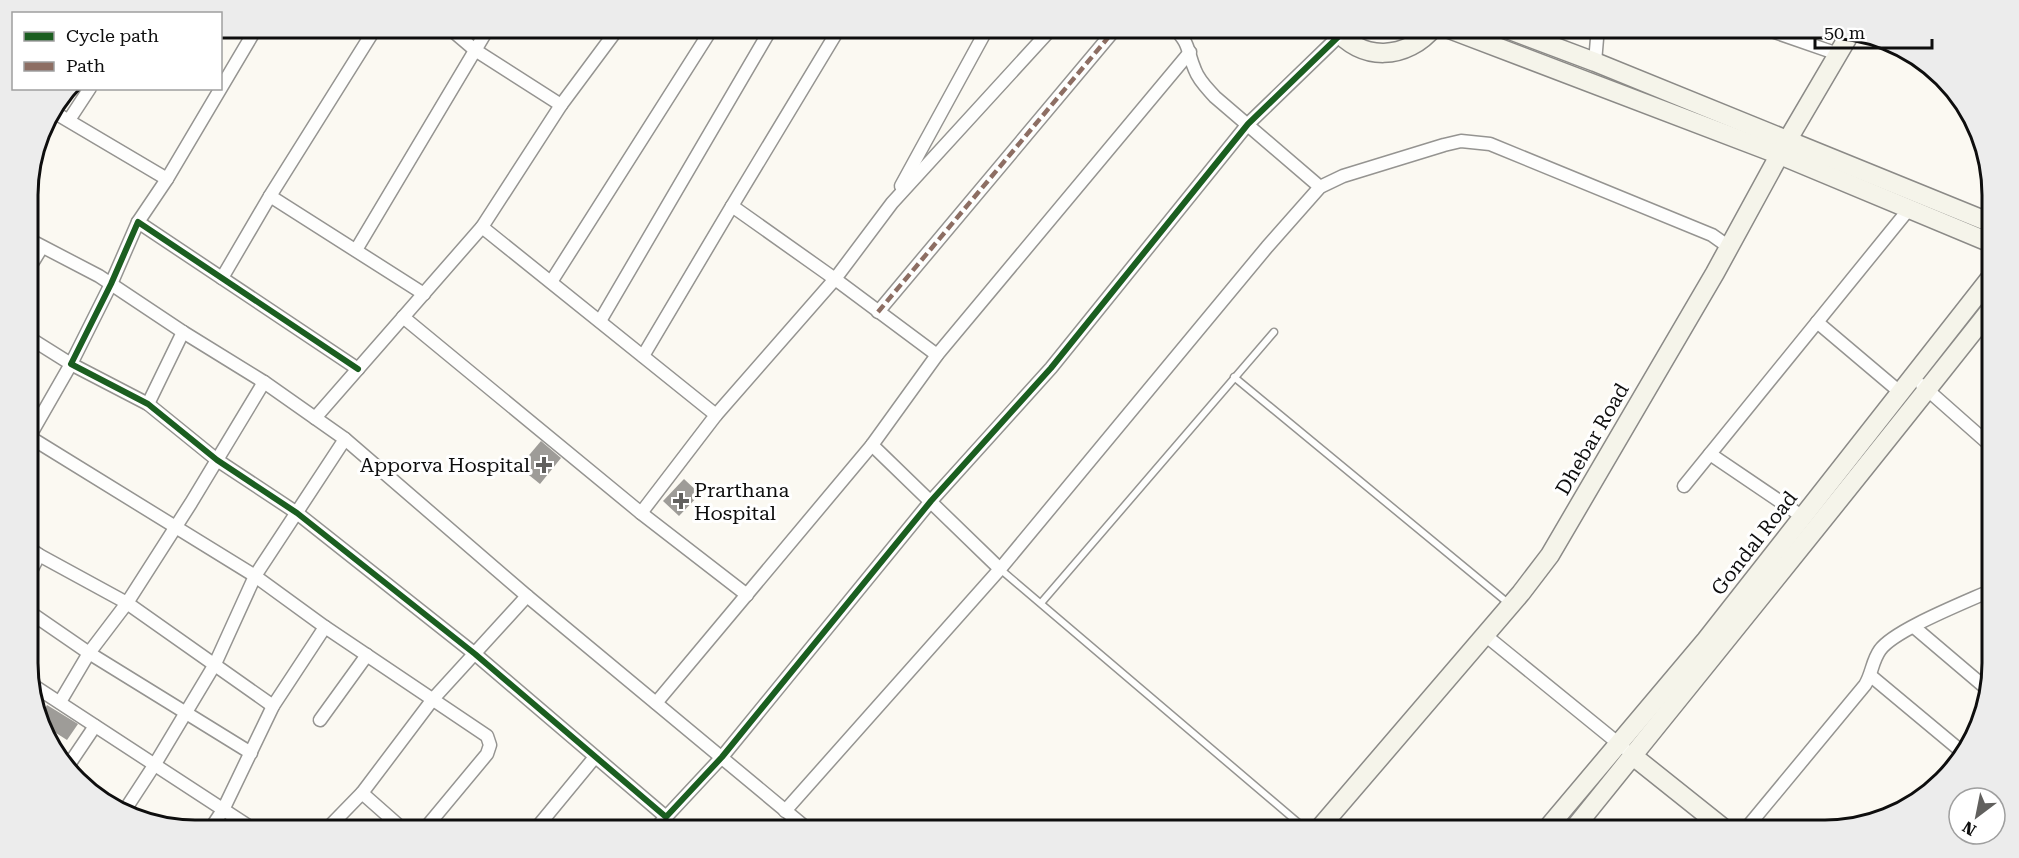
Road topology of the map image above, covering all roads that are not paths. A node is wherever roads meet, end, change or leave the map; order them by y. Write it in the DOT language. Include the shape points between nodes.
graph roads {
  1 [pos="250,38"];
  2 [pos="369,38"];
  3 [pos="461,38"];
  4 [pos="482,38"];
  5 [pos="611,38"];
  6 [pos="706,38"];
  7 [pos="766,38"];
  8 [pos="833,38"];
  9 [pos="982,38"];
  10 [pos="1043,38"];
  11 [pos="1108,38"];
  12 [pos="1183,38"];
  13 [pos="1330,38"];
  14 [pos="1345,38"];
  15 [pos="1425,38"];
  16 [pos="1475,38"];
  17 [pos="1531,38"];
  18 [pos="1597,38"];
  19 [pos="1792,38"];
  20 [pos="1847,39"];
  21 [pos="475,50"];
  22 [pos="1190,52"];
  23 [pos="1838,54"];
  24 [pos="1595,62"];
  25 [pos="222,86"];
  26 [pos="89,90"];
  27 [pos="220,90"];
  28 [pos="561,105"];
  29 [pos="59,115"];
  30 [pos="69,120"];
  31 [pos="1248,124"];
  32 [pos="1784,148"];
  33 [pos="167,179"];
  34 [pos="1320,187"];
  35 [pos="270,196"];
  36 [pos="892,203"];
  37 [pos="732,206"];
  38 [pos="1909,209"];
  39 [pos="1982,220"];
  40 [pos="138,222"];
  41 [pos="482,226"];
  42 [pos="1982,239"];
  43 [pos="38,245"];
  44 [pos="42,247"];
  45 [pos="1729,247"];
  46 [pos="356,250"];
  47 [pos="38,254"];
  48 [pos="222,278"];
  49 [pos="835,279"];
  50 [pos="551,282"];
  51 [pos="111,284"];
  52 [pos="1982,288"];
  53 [pos="424,294"];
  54 [pos="878,312"];
  55 [pos="403,318"];
  56 [pos="600,321"];
  57 [pos="1982,321"];
  58 [pos="1817,322"];
  59 [pos="1274,332"];
  60 [pos="183,333"];
  61 [pos="38,344"];
  62 [pos="937,355"];
  63 [pos="643,356"];
  64 [pos="71,364"];
  65 [pos="358,369"];
  66 [pos="1914,375"];
  67 [pos="1234,377"];
  68 [pos="264,382"];
  69 [pos="1927,391"];
  70 [pos="1901,393"];
  71 [pos="148,404"];
  72 [pos="716,415"];
  73 [pos="315,418"];
  74 [pos="38,420"];
  75 [pos="1982,438"];
  76 [pos="345,439"];
  77 [pos="38,443"];
  78 [pos="872,445"];
  79 [pos="1710,454"];
  80 [pos="217,460"];
  81 [pos="1684,486"];
  82 [pos="932,501"];
  83 [pos="297,513"];
  84 [pos="641,513"];
  85 [pos="1803,518"];
  86 [pos="174,527"];
  87 [pos="39,555"];
  88 [pos="1000,568"];
  89 [pos="255,576"];
  90 [pos="747,595"];
  91 [pos="1982,595"];
  92 [pos="527,596"];
  93 [pos="127,603"];
  94 [pos="1041,603"];
  95 [pos="1511,605"];
  96 [pos="38,618"];
  97 [pos="325,627"];
  98 [pos="1914,627"];
  99 [pos="1485,635"];
  100 [pos="89,653"];
  101 [pos="475,654"];
  102 [pos="366,655"];
  103 [pos="214,663"];
  104 [pos="1871,676"];
  105 [pos="1980,683"];
  106 [pos="40,690"];
  107 [pos="433,699"];
  108 [pos="60,702"];
  109 [pos="656,703"];
  110 [pos="273,706"];
  111 [pos="184,712"];
  112 [pos="320,720"];
  113 [pos="95,726"];
  114 [pos="1618,744"];
  115 [pos="1957,748"];
  116 [pos="251,753"];
  117 [pos="1633,756"];
  118 [pos="595,757"];
  119 [pos="722,757"];
  120 [pos="71,761"];
  121 [pos="155,764"];
  122 [pos="362,793"];
  123 [pos="128,806"];
  124 [pos="223,810"];
  125 [pos="786,811"];
  126 [pos="666,817"];
  127 [pos="216,820"];
  128 [pos="239,820"];
  129 [pos="336,820"];
  130 [pos="393,820"];
  131 [pos="432,820"];
  132 [pos="543,820"];
  133 [pos="663,820"];
  134 [pos="797,820"];
  135 [pos="1295,820"];
  136 [pos="1326,820"];
  137 [pos="1554,820"];
  138 [pos="1581,820"];
  139 [pos="1713,820"];
  140 [pos="1753,820"];
  1 -- 25 [label="street"];
  2 -- 35 [label="street"];
  3 -- 21 [label="street"];
  4 -- 21 [label="street"];
  5 -- 28 [label="street"];
  6 -- 50 [label="street"];
  7 -- 56 [label="street"];
  8 -- 37 [label="street"];
  9 -- 36 [label="street"];
  10 -- 36 [label="street"];
  11 -- 54 [label="street"];
  12 -- 22 [label="street"];
  13 -- 31 [label="street"];
  14 -- 15 [label="main road" via="1372,52 1391,53"];
  16 -- 32 [label="main road"];
  17 -- 24 [label="main road"];
  18 -- 24 [label="street"];
  19 -- 23 [label="street"];
  20 -- 23 [label="main road, Dhebar Road"];
  21 -- 28 [label="street"];
  21 -- 46 [label="street"];
  22 -- 31 [label="street" via="1201,82"];
  22 -- 62 [label="street"];
  23 -- 32 [label="main road, Dhebar Road"];
  24 -- 32 [label="main road"];
  26 -- 30 [label="street"];
  27 -- 33 [label="street"];
  28 -- 41 [label="street"];
  29 -- 30 [label="street"];
  30 -- 33 [label="street"];
  31 -- 34 [label="street"];
  31 -- 82 [label="street" via="1051,368"];
  32 -- 38 [label="main road"];
  32 -- 39 [label="main road"];
  32 -- 45 [label="main road, Dhebar Road"];
  33 -- 40 [label="street"];
  34 -- 45 [label="street" via="1343,176 1444,145 1461,141 1490,144 1712,235"];
  34 -- 88 [label="street"];
  35 -- 46 [label="street"];
  35 -- 48 [label="street"];
  36 -- 49 [label="street"];
  37 -- 49 [label="street"];
  37 -- 63 [label="street"];
  38 -- 42 [label="main road"];
  38 -- 58 [label="street"];
  40 -- 48 [label="street"];
  40 -- 51 [label="street"];
  41 -- 50 [label="street"];
  41 -- 53 [label="street"];
  43 -- 44 [label="street"];
  44 -- 47 [label="street"];
  44 -- 51 [label="street"];
  45 -- 95 [label="main road, Dhebar Road" via="1550,555"];
  46 -- 53 [label="street"];
  48 -- 65 [label="street"];
  49 -- 54 [label="street"];
  49 -- 72 [label="street"];
  50 -- 56 [label="street"];
  51 -- 60 [label="street"];
  51 -- 64 [label="street"];
  52 -- 66 [label="main road, Gondal Road"];
  53 -- 55 [label="street"];
  54 -- 62 [label="street"];
  55 -- 65 [label="street"];
  55 -- 84 [label="street"];
  56 -- 63 [label="street"];
  57 -- 69 [label="main road, Gondal Road"];
  58 -- 70 [label="street"];
  58 -- 79 [label="street"];
  59 -- 67 [label="lane"];
  60 -- 68 [label="street"];
  60 -- 71 [label="street"];
  61 -- 64 [label="street"];
  62 -- 78 [label="street"];
  63 -- 72 [label="street"];
  64 -- 71 [label="street"];
  64 -- 74 [label="street"];
  65 -- 73 [label="street"];
  66 -- 69 [label="street"];
  66 -- 70 [label="main road, Gondal Road"];
  67 -- 94 [label="lane"];
  67 -- 95 [label="lane"];
  68 -- 73 [label="street"];
  68 -- 80 [label="street"];
  69 -- 75 [label="street"];
  69 -- 117 [label="main road, Gondal Road"];
  70 -- 85 [label="main road, Gondal Road"];
  71 -- 80 [label="street"];
  72 -- 84 [label="street"];
  73 -- 76 [label="street"];
  76 -- 83 [label="street"];
  76 -- 92 [label="street"];
  77 -- 86 [label="street"];
  78 -- 82 [label="street"];
  78 -- 90 [label="street"];
  79 -- 81 [label="street"];
  79 -- 85 [label="street"];
  80 -- 83 [label="street"];
  80 -- 86 [label="street"];
  82 -- 88 [label="street"];
  82 -- 119 [label="street"];
  83 -- 89 [label="street"];
  83 -- 101 [label="street"];
  84 -- 90 [label="street"];
  85 -- 114 [label="main road, Gondal Road"];
  86 -- 89 [label="street"];
  86 -- 93 [label="street"];
  87 -- 93 [label="street"];
  88 -- 94 [label="lane"];
  88 -- 125 [label="street"];
  89 -- 97 [label="street"];
  89 -- 103 [label="street"];
  90 -- 109 [label="street"];
  91 -- 98 [label="street"];
  92 -- 101 [label="street"];
  92 -- 109 [label="street"];
  93 -- 100 [label="street"];
  93 -- 103 [label="street"];
  94 -- 135 [label="lane"];
  95 -- 99 [label="main road, Dhebar Road"];
  96 -- 100 [label="street"];
  97 -- 102 [label="street"];
  97 -- 110 [label="street"];
  98 -- 104 [label="street" via="1883,646 1875,657"];
  98 -- 105 [label="street"];
  99 -- 114 [label="street"];
  99 -- 136 [label="main road, Dhebar Road"];
  100 -- 108 [label="street"];
  100 -- 111 [label="street"];
  101 -- 107 [label="street"];
  101 -- 118 [label="street"];
  102 -- 107 [label="street"];
  102 -- 112 [label="street"];
  103 -- 110 [label="street"];
  103 -- 111 [label="street"];
  104 -- 115 [label="street"];
  104 -- 140 [label="street"];
  106 -- 108 [label="street"];
  107 -- 122 [label="street"];
  107 -- 131 [label="street" via="487,736 490,745 487,754"];
  108 -- 113 [label="street"];
  109 -- 119 [label="street"];
  110 -- 116 [label="street"];
  111 -- 116 [label="street"];
  111 -- 121 [label="street"];
  113 -- 120 [label="street"];
  113 -- 121 [label="street"];
  114 -- 117 [label="street"];
  114 -- 137 [label="main road, Gondal Road"];
  116 -- 124 [label="street"];
  117 -- 138 [label="main road, Gondal Road"];
  117 -- 139 [label="main road"];
  118 -- 126 [label="street"];
  118 -- 132 [label="street"];
  119 -- 125 [label="street"];
  119 -- 126 [label="street"];
  121 -- 123 [label="street"];
  121 -- 124 [label="street"];
  122 -- 129 [label="street"];
  122 -- 130 [label="street"];
  124 -- 127 [label="street"];
  124 -- 128 [label="street"];
  125 -- 134 [label="street"];
  126 -- 133 [label="street"];
}
